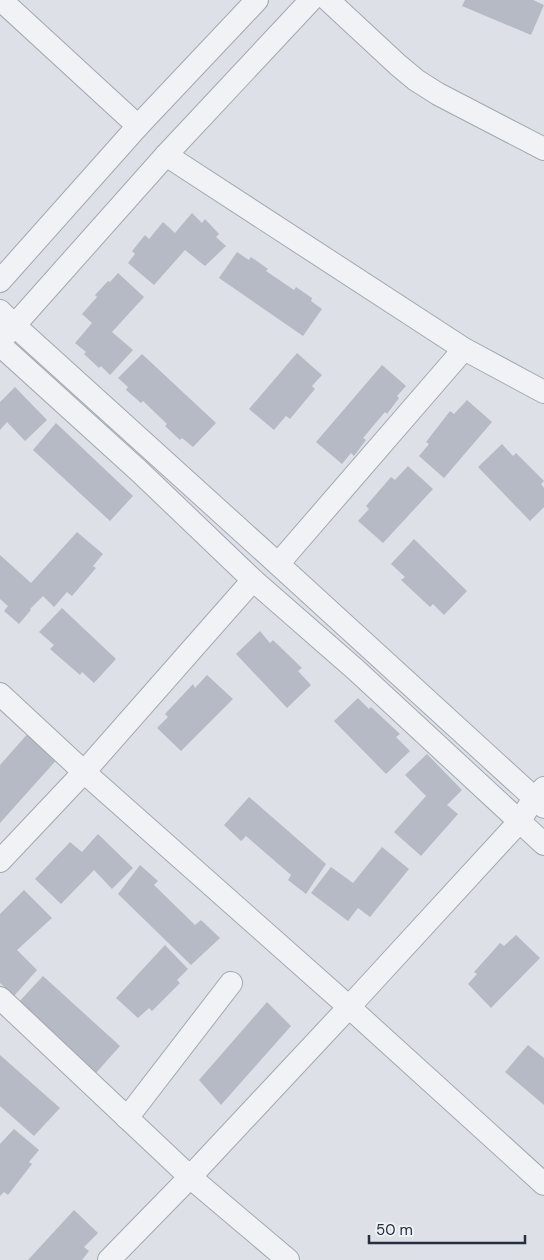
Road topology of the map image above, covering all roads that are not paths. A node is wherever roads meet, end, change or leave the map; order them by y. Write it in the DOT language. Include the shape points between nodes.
graph roads {
  1 [pos="1,0"];
  2 [pos="257,0"];
  3 [pos="311,0"];
  4 [pos="328,0"];
  5 [pos="138,126"];
  6 [pos="544,149"];
  7 [pos="166,155"];
  8 [pos="0,281"];
  9 [pos="7,318"];
  10 [pos="0,344"];
  11 [pos="464,349"];
  12 [pos="544,392"];
  13 [pos="278,564"];
  14 [pos="253,580"];
  15 [pos="0,694"];
  16 [pos="84,772"];
  17 [pos="541,797"];
  18 [pos="519,822"];
  19 [pos="544,844"];
  20 [pos="0,861"];
  21 [pos="231,983"];
  22 [pos="0,998"];
  23 [pos="349,1007"];
  24 [pos="127,1118"];
  25 [pos="190,1177"];
  26 [pos="544,1184"];
  27 [pos="109,1260"];
  28 [pos="288,1260"];
  1 -- 5 [label="street"];
  2 -- 5 [label="street"];
  3 -- 7 [label="street"];
  4 -- 6 [label="street" via="416,80"];
  5 -- 8 [label="street"];
  7 -- 9 [label="street"];
  7 -- 11 [label="street"];
  9 -- 10 [label="street"];
  9 -- 13 [label="street"];
  10 -- 14 [label="street" via="140,471"];
  11 -- 12 [label="street"];
  11 -- 13 [label="street"];
  13 -- 17 [label="street"];
  14 -- 16 [label="street"];
  14 -- 18 [label="street" via="356,670"];
  15 -- 16 [label="street"];
  16 -- 20 [label="street"];
  16 -- 23 [label="street"];
  17 -- 18 [label="street"];
  18 -- 19 [label="street"];
  18 -- 23 [label="street"];
  21 -- 24 [label="street"];
  22 -- 24 [label="street"];
  23 -- 25 [label="street"];
  23 -- 26 [label="street"];
  24 -- 25 [label="street"];
  25 -- 27 [label="street"];
  25 -- 28 [label="street"];
}
